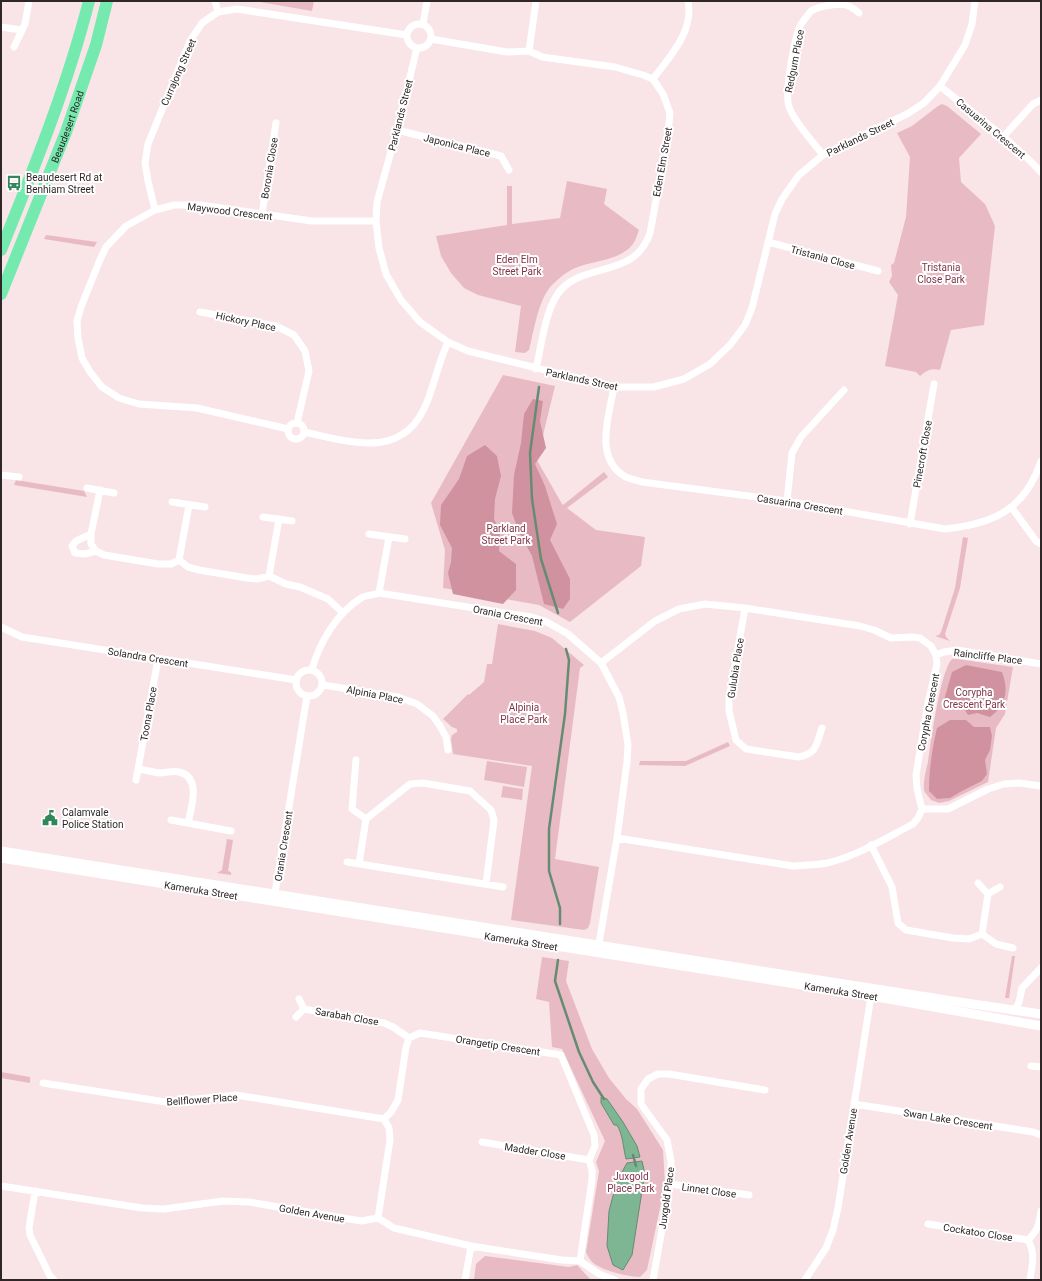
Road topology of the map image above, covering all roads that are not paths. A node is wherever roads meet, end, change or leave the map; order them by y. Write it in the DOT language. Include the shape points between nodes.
graph roads {
  1 [pos="29,1"];
  2 [pos="89,1"];
  3 [pos="107,1"];
  4 [pos="215,1"];
  5 [pos="427,1"];
  6 [pos="536,1"];
  7 [pos="688,1"];
  8 [pos="975,1"];
  9 [pos="218,12"];
  10 [pos="859,13"];
  11 [pos="423,24"];
  12 [pos="1,27"];
  13 [pos="21,30"];
  14 [pos="407,35"];
  15 [pos="431,39"];
  16 [pos="14,47"];
  17 [pos="417,48"];
  18 [pos="529,51"];
  19 [pos="653,79"];
  20 [pos="940,86"];
  21 [pos="1041,100"];
  22 [pos="276,123"];
  23 [pos="397,130"];
  24 [pos="1003,137"];
  25 [pos="823,155"];
  26 [pos="510,170"];
  27 [pos="1041,172"];
  28 [pos="155,210"];
  29 [pos="262,214"];
  30 [pos="376,221"];
  31 [pos="768,242"];
  32 [pos="1,250"];
  33 [pos="878,271"];
  34 [pos="2,290"];
  35 [pos="200,312"];
  36 [pos="448,342"];
  37 [pos="536,369"];
  38 [pos="934,384"];
  39 [pos="614,387"];
  40 [pos="844,390"];
  41 [pos="297,423"];
  42 [pos="288,429"];
  43 [pos="304,432"];
  44 [pos="1041,461"];
  45 [pos="2,477"];
  46 [pos="19,477"];
  47 [pos="87,488"];
  48 [pos="100,490"];
  49 [pos="114,493"];
  50 [pos="786,501"];
  51 [pos="172,502"];
  52 [pos="189,505"];
  53 [pos="205,507"];
  54 [pos="1012,508"];
  55 [pos="263,517"];
  56 [pos="279,519"];
  57 [pos="292,521"];
  58 [pos="910,524"];
  59 [pos="91,534"];
  60 [pos="369,534"];
  61 [pos="389,537"];
  62 [pos="405,539"];
  63 [pos="1041,544"];
  64 [pos="96,551"];
  65 [pos="179,560"];
  66 [pos="269,576"];
  67 [pos="379,593"];
  68 [pos="745,608"];
  69 [pos="343,613"];
  70 [pos="1,627"];
  71 [pos="936,655"];
  72 [pos="158,659"];
  73 [pos="601,663"];
  74 [pos="1041,664"];
  75 [pos="312,669"];
  76 [pos="296,680"];
  77 [pos="323,685"];
  78 [pos="307,696"];
  79 [pos="822,728"];
  80 [pos="448,750"];
  81 [pos="356,760"];
  82 [pos="138,769"];
  83 [pos="136,780"];
  84 [pos="1041,786"];
  85 [pos="922,809"];
  86 [pos="366,819"];
  87 [pos="171,820"];
  88 [pos="188,823"];
  89 [pos="232,831"];
  90 [pos="617,838"];
  91 [pos="872,845"];
  92 [pos="1,851"];
  93 [pos="1,858"];
  94 [pos="347,862"];
  95 [pos="359,864"];
  96 [pos="978,883"];
  97 [pos="486,884"];
  98 [pos="503,887"];
  99 [pos="1000,887"];
  100 [pos="988,894"];
  101 [pos="274,898"];
  102 [pos="982,934"];
  103 [pos="1013,948"];
  104 [pos="598,949"];
  105 [pos="1041,968"];
  106 [pos="871,996"];
  107 [pos="299,1000"];
  108 [pos="304,1009"];
  109 [pos="1015,1010"];
  110 [pos="1041,1014"];
  111 [pos="296,1017"];
  112 [pos="1013,1022"];
  113 [pos="1041,1026"];
  114 [pos="409,1038"];
  115 [pos="1031,1066"];
  116 [pos="1041,1067"];
  117 [pos="43,1083"];
  118 [pos="766,1090"];
  119 [pos="854,1104"];
  120 [pos="384,1119"];
  121 [pos="1041,1135"];
  122 [pos="482,1142"];
  123 [pos="589,1160"];
  124 [pos="670,1184"];
  125 [pos="1,1186"];
  126 [pos="36,1191"];
  127 [pos="748,1195"];
  128 [pos="1041,1211"];
  129 [pos="378,1218"];
  130 [pos="928,1224"];
  131 [pos="1028,1240"];
  132 [pos="471,1246"];
  133 [pos="580,1261"];
  134 [pos="54,1280"];
  135 [pos="465,1280"];
  136 [pos="615,1280"];
  137 [pos="653,1280"];
  138 [pos="805,1280"];
  139 [pos="1030,1280"];
  1 -- 13 [label="street" via="25,24"];
  2 -- 32 [label="highway, Beaudesert Road" via="62,93"];
  3 -- 34 [label="highway, Beaudesert Road" via="96,45 66,132"];
  4 -- 9 [label="street"];
  5 -- 11 [label="street"];
  6 -- 18 [label="street"];
  7 -- 19 [label="street" via="690,9 685,33"];
  8 -- 20 [label="street, Parklands Street" via="972,24 965,45"];
  9 -- 14 [label="street, Currajong Street" via="237,8"];
  9 -- 28 [label="street, Currajong Street" via="202,23 190,41 148,144 145,162"];
  10 -- 25 [label="street, Redgum Place" via="851,6 821,6 811,12 800,26 796,39 788,85 788,102 792,114"];
  11 -- 14 [label="street" via="412,26"];
  11 -- 15 [label="street" via="431,31"];
  12 -- 13 [label="street"];
  13 -- 16 [label="street"];
  14 -- 17 [label="street" via="411,45"];
  15 -- 17 [label="street" via="429,44"];
  15 -- 18 [label="street" via="507,52"];
  17 -- 23 [label="street, Parklands Street"];
  18 -- 19 [label="street" via="542,57 615,67"];
  19 -- 37 [label="street, Eden Elm Street" via="663,94 670,113 650,233 646,243 636,256 621,264 581,277 568,284 558,294 551,306"];
  20 -- 24 [label="street, Casuarina Crescent"];
  20 -- 25 [label="street, Parklands Street" via="924,103 908,114"];
  21 -- 24 [label="street" via="1033,104"];
  22 -- 29 [label="street, Boronia Close"];
  23 -- 26 [label="street, Japonica Place" via="502,156"];
  23 -- 30 [label="street, Parklands Street" via="377,202"];
  24 -- 27 [label="street, Casuarina Crescent"];
  25 -- 31 [label="street, Parklands Street" via="800,175 782,200 775,214"];
  28 -- 29 [label="street, Maywood Crescent" via="174,205 200,205"];
  28 -- 42 [label="street, Maywood Crescent" via="126,226 106,247 98,262 77,321 82,358 90,372 102,387 119,398 139,404 198,408"];
  29 -- 30 [label="street, Maywood Crescent" via="312,221"];
  30 -- 36 [label="street, Parklands Street" via="379,248 386,274 401,300 420,322"];
  31 -- 33 [label="street, Tristania Close"];
  31 -- 39 [label="street, Parklands Street" via="752,308 745,325 730,345 710,364 684,379 654,387"];
  35 -- 41 [label="street, Hickory Place" via="276,326 294,335 305,351 308,372"];
  36 -- 37 [label="street, Parklands Street" via="468,351"];
  36 -- 43 [label="street" via="420,417 411,428 396,438 379,444 359,444"];
  37 -- 39 [label="street, Parklands Street"];
  38 -- 58 [label="street, Pinecroft Close"];
  39 -- 50 [label="street, Casuarina Crescent" via="605,442 608,456 615,468 625,476 642,482"];
  40 -- 50 [label="street" via="801,437 792,453"];
  41 -- 42 [label="street" via="290,425"];
  41 -- 43 [label="street" via="302,425"];
  42 -- 43 [label="street" via="288,434 294,439 299,438"];
  44 -- 54 [label="street, Casuarina Crescent" via="1029,489"];
  45 -- 46 [label="street"];
  47 -- 48 [label="street"];
  48 -- 49 [label="street"];
  48 -- 59 [label="street"];
  50 -- 58 [label="street, Casuarina Crescent"];
  51 -- 52 [label="street"];
  52 -- 53 [label="street"];
  52 -- 65 [label="street"];
  54 -- 58 [label="street, Casuarina Crescent" via="989,520 967,527 945,529"];
  54 -- 63 [label="street" via="1036,541"];
  55 -- 56 [label="street"];
  56 -- 57 [label="street"];
  56 -- 66 [label="street"];
  59 -- 64 [label="street"];
  59 -- 64 [label="street" via="76,541 72,546 75,553"];
  60 -- 61 [label="street"];
  61 -- 62 [label="street"];
  61 -- 67 [label="street"];
  64 -- 65 [label="street" via="104,555 158,564 170,564"];
  65 -- 66 [label="street" via="188,567 199,570 257,579"];
  66 -- 69 [label="street" via="328,599"];
  67 -- 69 [label="street, Orania Crescent" via="362,598"];
  67 -- 73 [label="street, Orania Crescent" via="545,621 568,634"];
  68 -- 71 [label="street" via="860,626 891,638 920,638 931,646"];
  68 -- 73 [label="street" via="704,604 679,609 655,621"];
  68 -- 79 [label="street, Gulubia Place" via="729,699 729,711 736,740 746,749 807,756 814,751"];
  69 -- 75 [label="street, Orania Crescent" via="326,635 316,654"];
  70 -- 72 [label="street, Solandra Crescent" via="22,636"];
  71 -- 74 [label="street, Raincliffe Place" via="957,650"];
  71 -- 85 [label="street, Corypha Crescent" via="937,664 916,775"];
  72 -- 76 [label="street, Solandra Crescent"];
  72 -- 82 [label="street, Toona Place"];
  73 -- 90 [label="street, Orania Crescent" via="619,697 628,745"];
  75 -- 76 [label="street" via="303,670"];
  75 -- 77 [label="street" via="322,676"];
  76 -- 78 [label="street" via="300,692"];
  77 -- 78 [label="street" via="316,695"];
  77 -- 80 [label="street, Alpinia Place" via="398,696 418,704 433,716 440,726 446,737"];
  78 -- 101 [label="street, Orania Crescent"];
  81 -- 86 [label="street" via="352,809"];
  82 -- 83 [label="street, Toona Place"];
  82 -- 88 [label="street" via="160,773 178,772 189,777 193,785 193,796"];
  84 -- 85 [label="street" via="1004,784 948,809"];
  85 -- 91 [label="street" via="913,824"];
  86 -- 95 [label="street"];
  86 -- 97 [label="street" via="410,784 423,783 470,791 491,810 494,820"];
  87 -- 88 [label="street"];
  88 -- 89 [label="street"];
  90 -- 91 [label="street" via="793,866 828,863"];
  90 -- 104 [label="street, Orania Crescent"];
  91 -- 102 [label="street" via="892,887 898,923 906,930 969,939"];
  92 -- 101 [label="street, Kameruka Street"];
  93 -- 101 [label="street, Kameruka Street"];
  94 -- 95 [label="street"];
  95 -- 97 [label="street"];
  96 -- 100 [label="street"];
  97 -- 98 [label="street"];
  99 -- 100 [label="street"];
  100 -- 102 [label="street"];
  101 -- 104 [label="street, Kameruka Street"];
  102 -- 103 [label="street" via="996,944"];
  104 -- 106 [label="street, Kameruka Street"];
  104 -- 109 [label="street, Kameruka Street"];
  105 -- 109 [label="street" via="1022,988"];
  106 -- 112 [label="street, Kameruka Street"];
  106 -- 119 [label="street, Golden Avenue"];
  107 -- 108 [label="street, Sarabah Close"];
  108 -- 111 [label="street, Sarabah Close"];
  108 -- 114 [label="street, Sarabah Close" via="384,1023"];
  109 -- 110 [label="street, Kameruka Street"];
  109 -- 112 [label="street"];
  112 -- 113 [label="street, Kameruka Street"];
  114 -- 120 [label="street" via="398,1100"];
  114 -- 123 [label="street, Orangetip Crescent" via="420,1033 561,1055 594,1135 595,1146"];
  115 -- 116 [label="street"];
  117 -- 120 [label="street, Bellflower Place" via="166,1102 236,1095"];
  118 -- 124 [label="street, Juxgold Place" via="668,1074 658,1074 648,1079 641,1089 641,1104 667,1140 671,1160"];
  119 -- 121 [label="street, Swan Lake Crescent"];
  119 -- 138 [label="street, Golden Avenue" via="833,1230 826,1248"];
  120 -- 129 [label="street" via="389,1128 390,1140"];
  122 -- 123 [label="street, Madder Close"];
  123 -- 133 [label="street, Orangetip Crescent" via="592,1180"];
  124 -- 127 [label="street, Linnet Close"];
  124 -- 137 [label="street, Juxgold Place"];
  125 -- 126 [label="street, Golden Avenue"];
  126 -- 129 [label="street, Golden Avenue" via="142,1208 164,1209 223,1201 249,1202 361,1221"];
  126 -- 134 [label="street" via="30,1235"];
  128 -- 131 [label="street" via="1036,1232"];
  129 -- 132 [label="street" via="394,1228"];
  130 -- 131 [label="street, Cockatoo Close"];
  131 -- 139 [label="street" via="1034,1255"];
  132 -- 133 [label="street"];
  132 -- 135 [label="street"];
  133 -- 136 [label="street" via="599,1274"];
}
